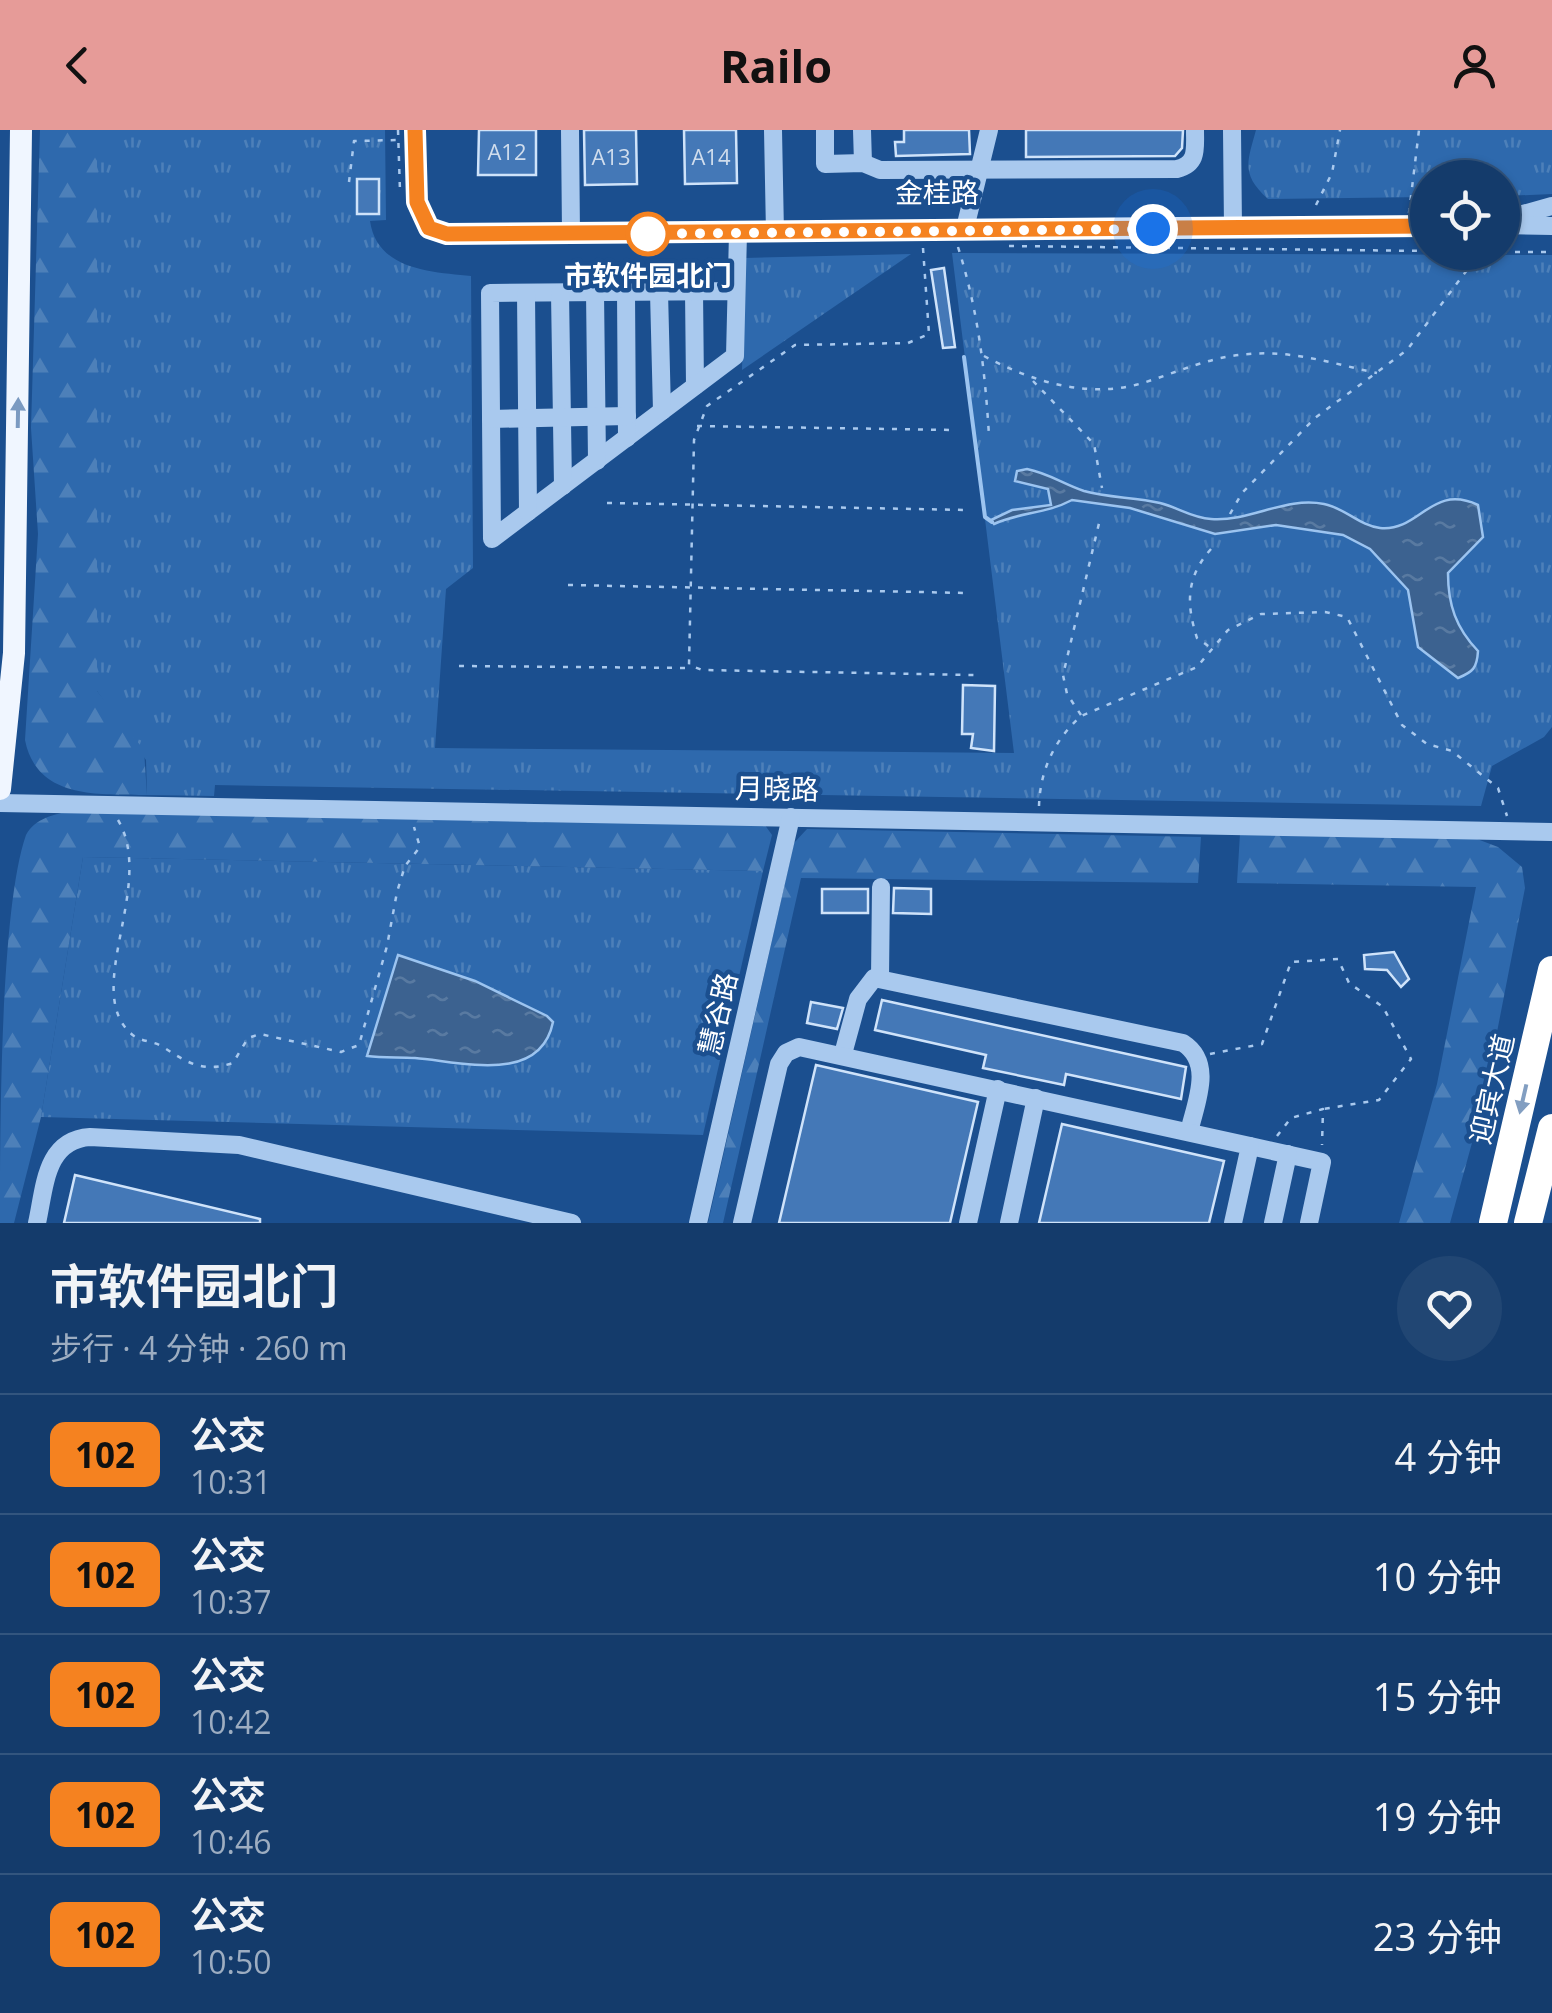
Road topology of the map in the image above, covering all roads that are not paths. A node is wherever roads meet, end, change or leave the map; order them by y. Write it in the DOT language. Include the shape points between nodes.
graph roads {
  1 [pos="21,130"];
  2 [pos="415,130"];
  3 [pos="425,130"];
  4 [pos="570,130"];
  5 [pos="774,130"];
  6 [pos="824,130"];
  7 [pos="862,130"];
  8 [pos="989,130"];
  9 [pos="1195,130"];
  10 [pos="1232,130"];
  11 [pos="863,163"];
  12 [pos="980,169"];
  13 [pos="1552,206"];
  14 [pos="1552,214"];
  15 [pos="1410,219"];
  16 [pos="1520,219"];
  17 [pos="1524,220"];
  18 [pos="1520,221"];
  19 [pos="1233,223"];
  20 [pos="961,226"];
  21 [pos="1552,226"];
  22 [pos="774,228"];
  23 [pos="446,229"];
  24 [pos="571,229"];
  25 [pos="738,234"];
  26 [pos="1552,236"];
  27 [pos="736,291"];
  28 [pos="560,292"];
  29 [pos="595,292"];
  30 [pos="626,292"];
  31 [pos="659,292"];
  32 [pos="694,292"];
  33 [pos="526,293"];
  34 [pos="695,386"];
  35 [pos="662,411"];
  36 [pos="627,416"];
  37 [pos="596,417"];
  38 [pos="562,418"];
  39 [pos="528,419"];
  40 [pos="491,420"];
  41 [pos="627,438"];
  42 [pos="597,460"];
  43 [pos="563,486"];
  44 [pos="528,512"];
  45 [pos="0,790"];
  46 [pos="0,803"];
  47 [pos="792,817"];
  48 [pos="1552,832"];
  49 [pos="881,887"];
  50 [pos="1552,970"];
  51 [pos="880,978"];
  52 [pos="843,1054"];
  53 [pos="998,1089"];
  54 [pos="1036,1098"];
  55 [pos="1552,1128"];
  56 [pos="1190,1132"];
  57 [pos="1258,1148"];
  58 [pos="1288,1154"];
  59 [pos="37,1223"];
  60 [pos="572,1223"];
  61 [pos="698,1223"];
  62 [pos="742,1223"];
  63 [pos="968,1223"];
  64 [pos="1009,1223"];
  65 [pos="1233,1223"];
  66 [pos="1273,1223"];
  67 [pos="1309,1223"];
  68 [pos="1493,1223"];
  69 [pos="1528,1223"];
  45 -- 1 [label="main road, one-way" via="14,653"];
  2 -- 23 [label="street" via="417,202 429,228"];
  3 -- 23 [label="street" via="427,202"];
  4 -- 24 [label="street"];
  5 -- 22 [label="street"];
  6 -- 11 [label="street" via="825,164"];
  7 -- 11 [label="street"];
  8 -- 12 [label="street"];
  9 -- 12 [label="street" via="1194,159 1177,169"];
  10 -- 19 [label="street"];
  11 -- 12 [label="street" via="880,170"];
  12 -- 20 [label="street"];
  13 -- 17 [label="street"];
  14 -- 17 [label="street"];
  15 -- 19 [label="street, 金桂路"];
  16 -- 17 [label="street"];
  17 -- 18 [label="street"];
  17 -- 21 [label="street"];
  17 -- 26 [label="street"];
  19 -- 20 [label="street, 金桂路"];
  20 -- 22 [label="street, 金桂路"];
  22 -- 24 [label="street, 金桂路"];
  22 -- 25 [label="street, 金桂路"];
  23 -- 24 [label="street, 金桂路"];
  24 -- 25 [label="street, 金桂路"];
  25 -- 27 [label="street"];
  27 -- 32 [label="street"];
  27 -- 34 [label="street" via="735,356"];
  28 -- 29 [label="street"];
  28 -- 33 [label="street"];
  28 -- 38 [label="street"];
  29 -- 30 [label="street"];
  29 -- 37 [label="street"];
  30 -- 31 [label="street"];
  30 -- 36 [label="street"];
  31 -- 32 [label="street"];
  31 -- 35 [label="street"];
  32 -- 34 [label="street"];
  33 -- 39 [label="street"];
  33 -- 40 [label="street" via="490,293"];
  34 -- 35 [label="street"];
  35 -- 41 [label="street"];
  36 -- 37 [label="street"];
  36 -- 41 [label="street"];
  37 -- 38 [label="street"];
  37 -- 42 [label="street"];
  38 -- 39 [label="street"];
  38 -- 43 [label="street"];
  39 -- 40 [label="street"];
  39 -- 44 [label="street"];
  40 -- 44 [label="street" via="492,540"];
  41 -- 42 [label="street"];
  42 -- 43 [label="street"];
  43 -- 44 [label="street"];
  46 -- 47 [label="street, 月晓路"];
  47 -- 48 [label="street, 月晓路"];
  47 -- 61 [label="street, 慧谷路"];
  49 -- 51 [label="street"];
  50 -- 68 [label="highway, 迎宾大道, one-way"];
  51 -- 52 [label="street" via="864,986"];
  51 -- 56 [label="street" via="1183,1043 1198,1057"];
  52 -- 53 [label="street"];
  52 -- 62 [label="street" via="799,1047 786,1052"];
  53 -- 54 [label="street"];
  53 -- 63 [label="street"];
  54 -- 56 [label="street"];
  54 -- 64 [label="street"];
  55 -- 69 [label="highway"];
  56 -- 57 [label="street"];
  57 -- 58 [label="street"];
  57 -- 65 [label="street"];
  58 -- 66 [label="street"];
  58 -- 67 [label="street" via="1322,1162"];
  59 -- 60 [label="street" via="56,1152 90,1137 239,1145"];
}
